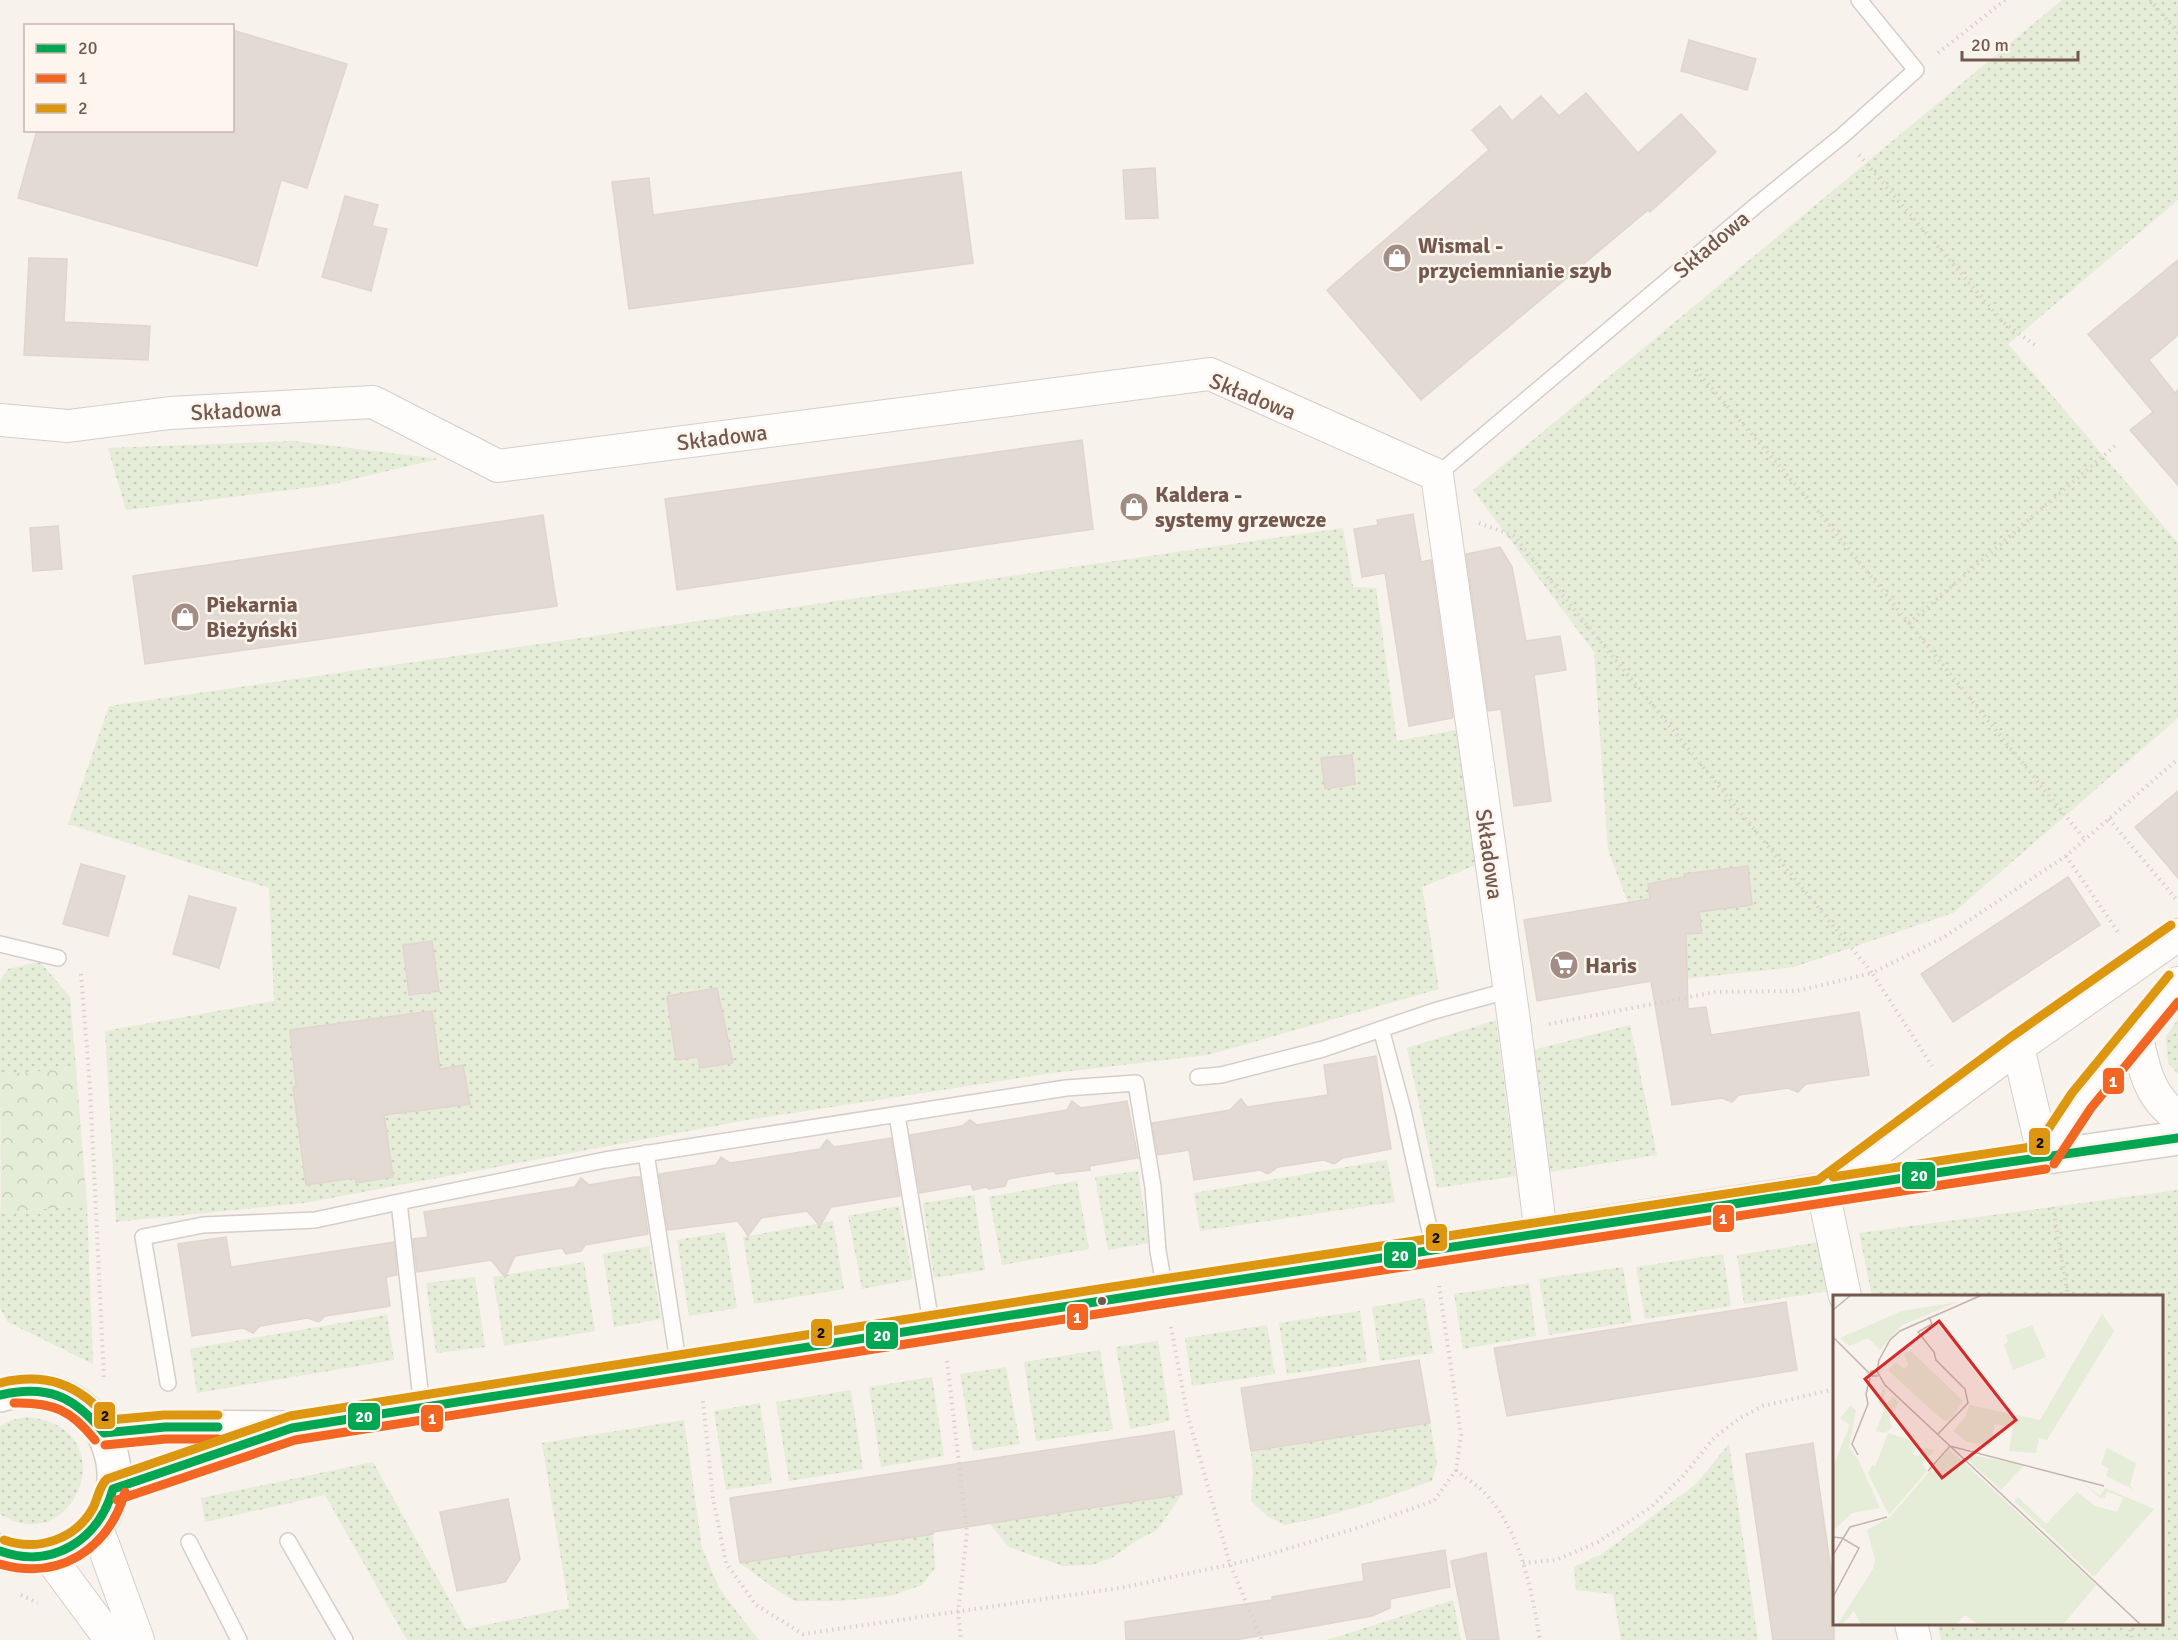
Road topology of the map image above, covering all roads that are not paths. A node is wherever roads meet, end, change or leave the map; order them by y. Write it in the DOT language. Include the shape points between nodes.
graph roads {
  1 [pos="1859,0"];
  2 [pos="0,420"];
  3 [pos="1437,476"];
  4 [pos="2178,935"];
  5 [pos="0,944"];
  6 [pos="58,958"];
  7 [pos="2178,983"];
  8 [pos="1510,990"];
  9 [pos="1381,1029"];
  10 [pos="2136,1033"];
  11 [pos="2018,1047"];
  12 [pos="1198,1077"];
  13 [pos="897,1114"];
  14 [pos="2178,1116"];
  15 [pos="2178,1138"];
  16 [pos="646,1153"];
  17 [pos="2044,1157"];
  18 [pos="1823,1191"];
  19 [pos="399,1202"];
  20 [pos="1541,1234"];
  21 [pos="1434,1250"];
  22 [pos="1166,1291"];
  23 [pos="1845,1295"];
  24 [pos="938,1327"];
  25 [pos="690,1366"];
  26 [pos="168,1383"];
  27 [pos="5,1386"];
  28 [pos="422,1408"];
  29 [pos="292,1428"];
  30 [pos="104,1433"];
  31 [pos="113,1489"];
  32 [pos="96,1526"];
  33 [pos="288,1541"];
  34 [pos="189,1542"];
  35 [pos="0,1551"];
  36 [pos="48,1556"];
  37 [pos="1911,1625"];
  38 [pos="111,1640"];
  39 [pos="138,1640"];
  40 [pos="239,1640"];
  41 [pos="345,1640"];
  42 [pos="1915,1640"];
  1 -- 3 [label="lane, Składowa" via="1916,70"];
  2 -- 3 [label="street, Składowa" via="68,426 170,413 373,402 498,466 1210,374"];
  3 -- 8 [label="street, Składowa"];
  4 -- 11 [label="street"];
  5 -- 6 [label="lane"];
  7 -- 10 [label="street"];
  8 -- 9 [label="lane"];
  8 -- 20 [label="street, Składowa"];
  9 -- 12 [label="lane" via="1323,1049 1221,1075"];
  9 -- 21 [label="lane"];
  10 -- 14 [label="street" via="2146,1077 2164,1108"];
  10 -- 17 [label="street" via="2081,1101"];
  11 -- 17 [label="street"];
  11 -- 18 [label="street"];
  13 -- 16 [label="lane"];
  13 -- 22 [label="lane" via="1066,1088 1136,1083"];
  13 -- 24 [label="lane"];
  15 -- 17 [label="main road"];
  16 -- 19 [label="lane"];
  16 -- 25 [label="lane"];
  17 -- 18 [label="main road"];
  18 -- 20 [label="main road"];
  18 -- 23 [label="street"];
  19 -- 26 [label="lane" via="315,1220 203,1225 143,1237"];
  19 -- 28 [label="lane"];
  20 -- 21 [label="main road"];
  21 -- 22 [label="main road"];
  22 -- 24 [label="main road"];
  24 -- 25 [label="main road"];
  25 -- 28 [label="main road"];
  27 -- 30 [label="main road" via="35,1389 75,1402"];
  28 -- 29 [label="main road"];
  29 -- 30 [label="main road" via="165,1427"];
  29 -- 31 [label="main road"];
  30 -- 31 [label="main road" via="111,1450"];
  31 -- 32 [label="main road"];
  32 -- 36 [label="main road" via="70,1548"];
  32 -- 39 [label="street"];
  33 -- 41 [label="lane"];
  34 -- 40 [label="lane"];
  35 -- 36 [label="main road" via="7,1555"];
  36 -- 38 [label="street"];
  37 -- 42 [label="street"];
}
